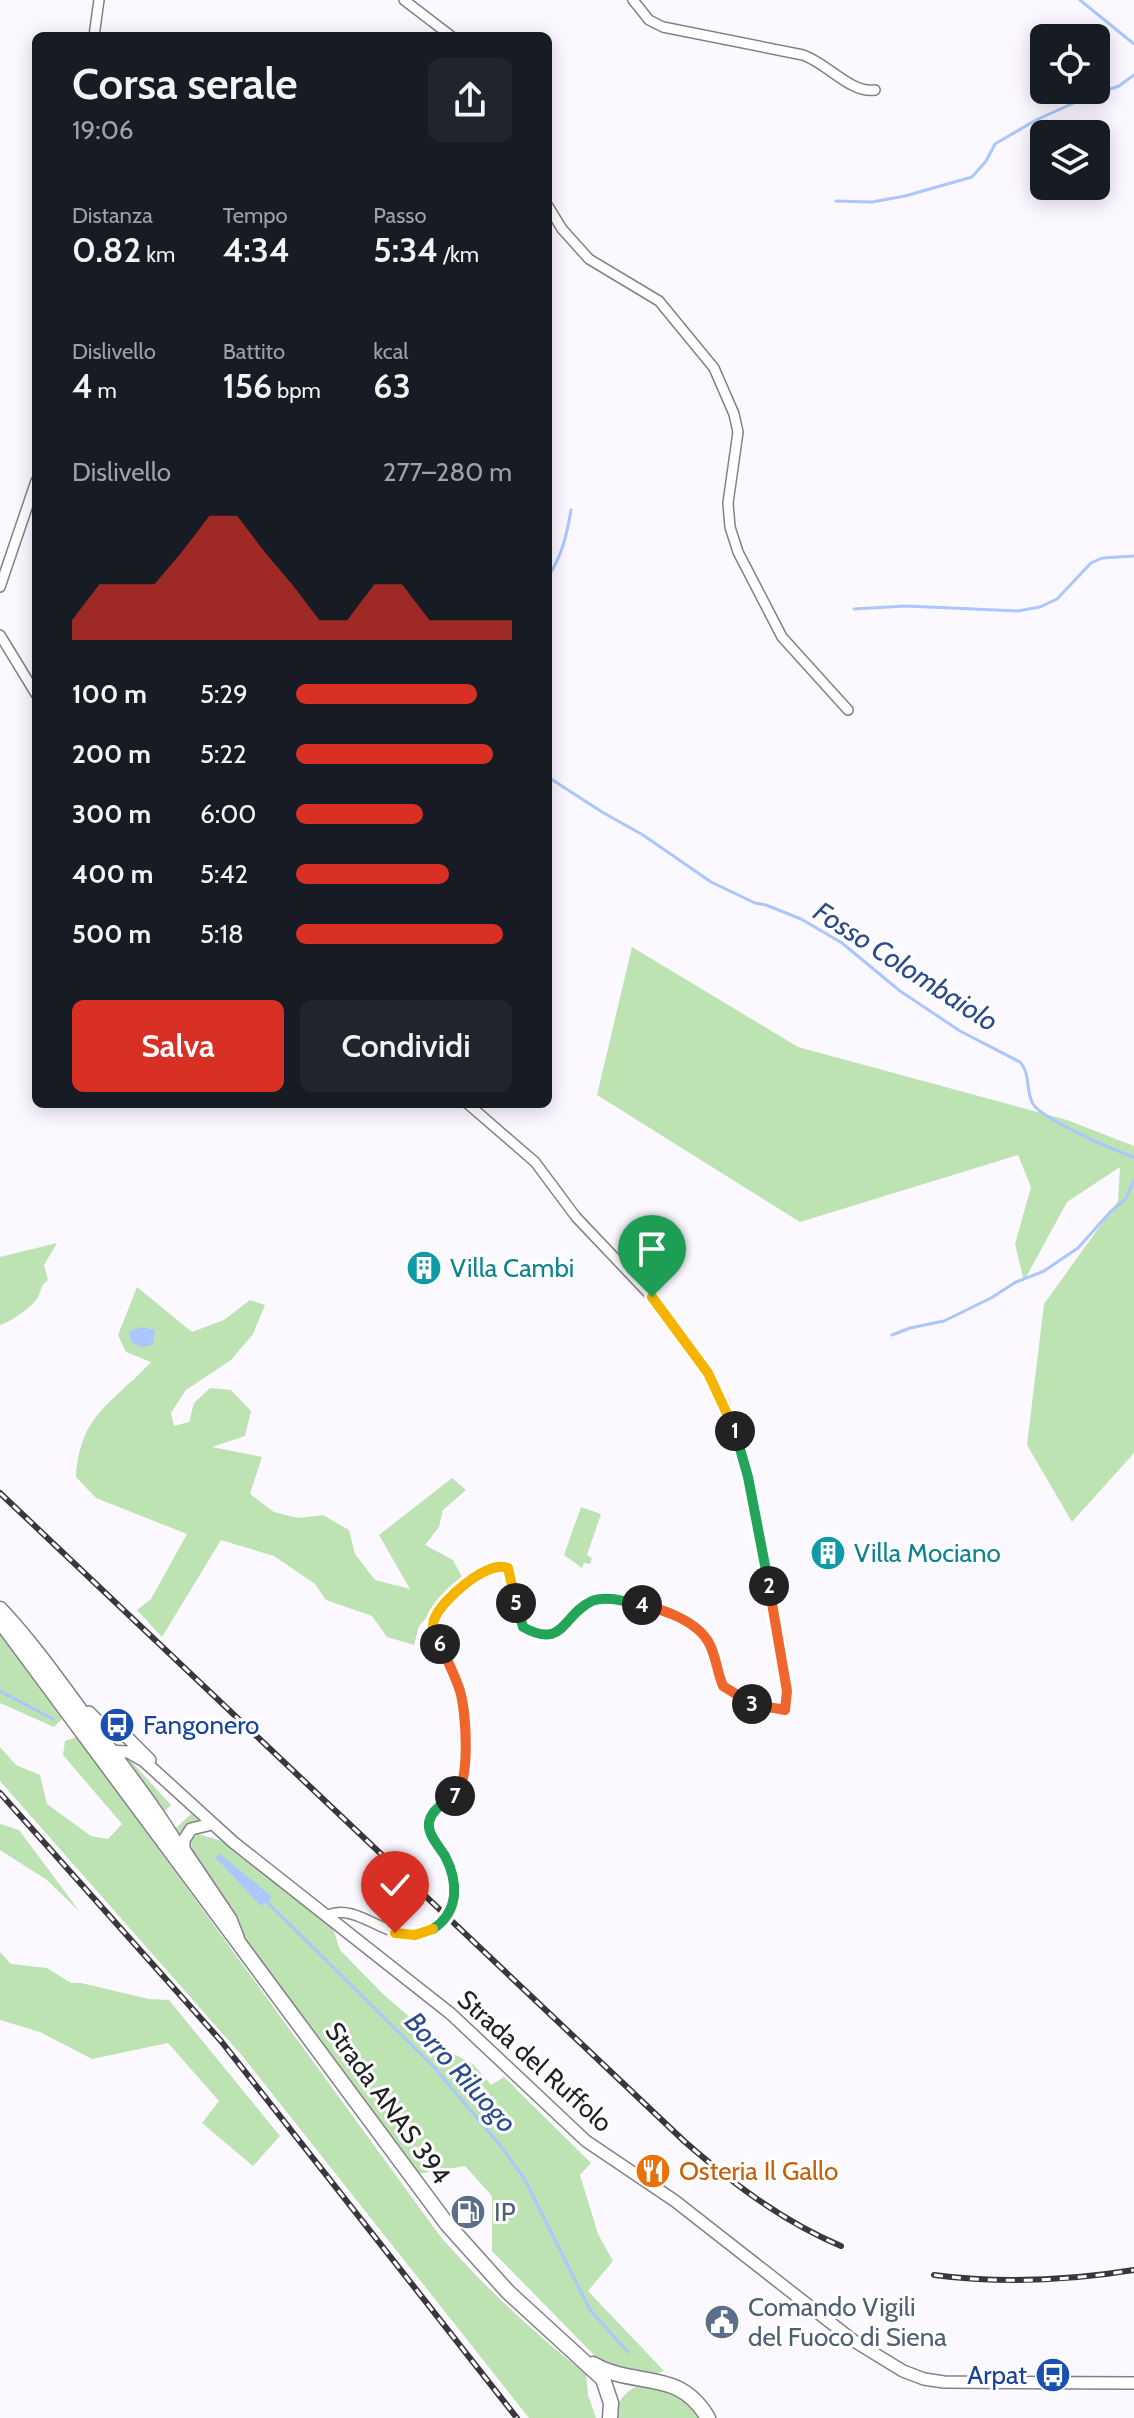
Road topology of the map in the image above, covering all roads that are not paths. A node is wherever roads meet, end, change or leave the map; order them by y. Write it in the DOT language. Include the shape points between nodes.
graph roads {
  1 [pos="99,0"];
  2 [pos="404,0"];
  3 [pos="633,0"];
  4 [pos="95,32"];
  5 [pos="446,32"];
  6 [pos="875,90"];
  7 [pos="552,213"];
  8 [pos="32,493"];
  9 [pos="0,587"];
  10 [pos="0,635"];
  11 [pos="32,687"];
  12 [pos="848,710"];
  13 [pos="473,1108"];
  14 [pos="0,1609"];
  15 [pos="0,1621"];
  16 [pos="32,1646"];
  17 [pos="121,1733"];
  18 [pos="104,1748"];
  19 [pos="191,1804"];
  20 [pos="212,1824"];
  21 [pos="328,1915"];
  22 [pos="239,1942"];
  23 [pos="579,2355"];
  24 [pos="633,2380"];
  25 [pos="1134,2383"];
  26 [pos="610,2411"];
  27 [pos="708,2418"];
  1 -- 4 [label="street"];
  2 -- 5 [label="street"];
  3 -- 6 [label="street" via="649,20 663,27 803,55 850,84"];
  7 -- 12 [label="street" via="589,259 659,301 714,368 738,432 728,503 738,552 782,637"];
  8 -- 9 [label="street"];
  10 -- 11 [label="street"];
  13 -- 21 [label="street" via="535,1162 576,1217 652,1297 724,1402 748,1477 781,1644 785,1710 757,1706 723,1686 708,1642 688,1622 648,1606 593,1600 551,1635 540,1635 519,1620 508,1568 488,1569 443,1607 433,1628 462,1696 463,1785 433,1813 429,1824 455,1882 452,1908 436,1928 415,1935 385,1930 346,1912"];
  14 -- 16 [label="main road"];
  15 -- 18 [label="main road"];
  16 -- 17 [label="street, Strada del Ruffolo" via="93,1717"];
  16 -- 18 [label="main road"];
  17 -- 18 [label="street"];
  17 -- 19 [label="street, Strada del Ruffolo"];
  18 -- 19 [label="street, Strada del Ruffolo" via="136,1756"];
  18 -- 22 [label="main road, Strada ANAS 394" via="175,1841 207,1900"];
  19 -- 20 [label="street, Strada del Ruffolo"];
  20 -- 21 [label="street, Strada del Ruffolo"];
  20 -- 22 [label="street" via="191,1829 184,1849 231,1919"];
  21 -- 25 [label="street, Strada del Ruffolo" via="451,2014 586,2141 675,2201 885,2361 944,2382"];
  22 -- 23 [label="main road, Strada ANAS 394" via="457,2236 508,2292"];
  23 -- 24 [label="main road, Strada ANAS 394"];
  23 -- 26 [label="main road, Strada ANAS 394" via="603,2379"];
  24 -- 26 [label="main road, Strada ANAS 394" via="623,2386"];
  24 -- 27 [label="main road, Strada ANAS 394" via="670,2384"];
}
